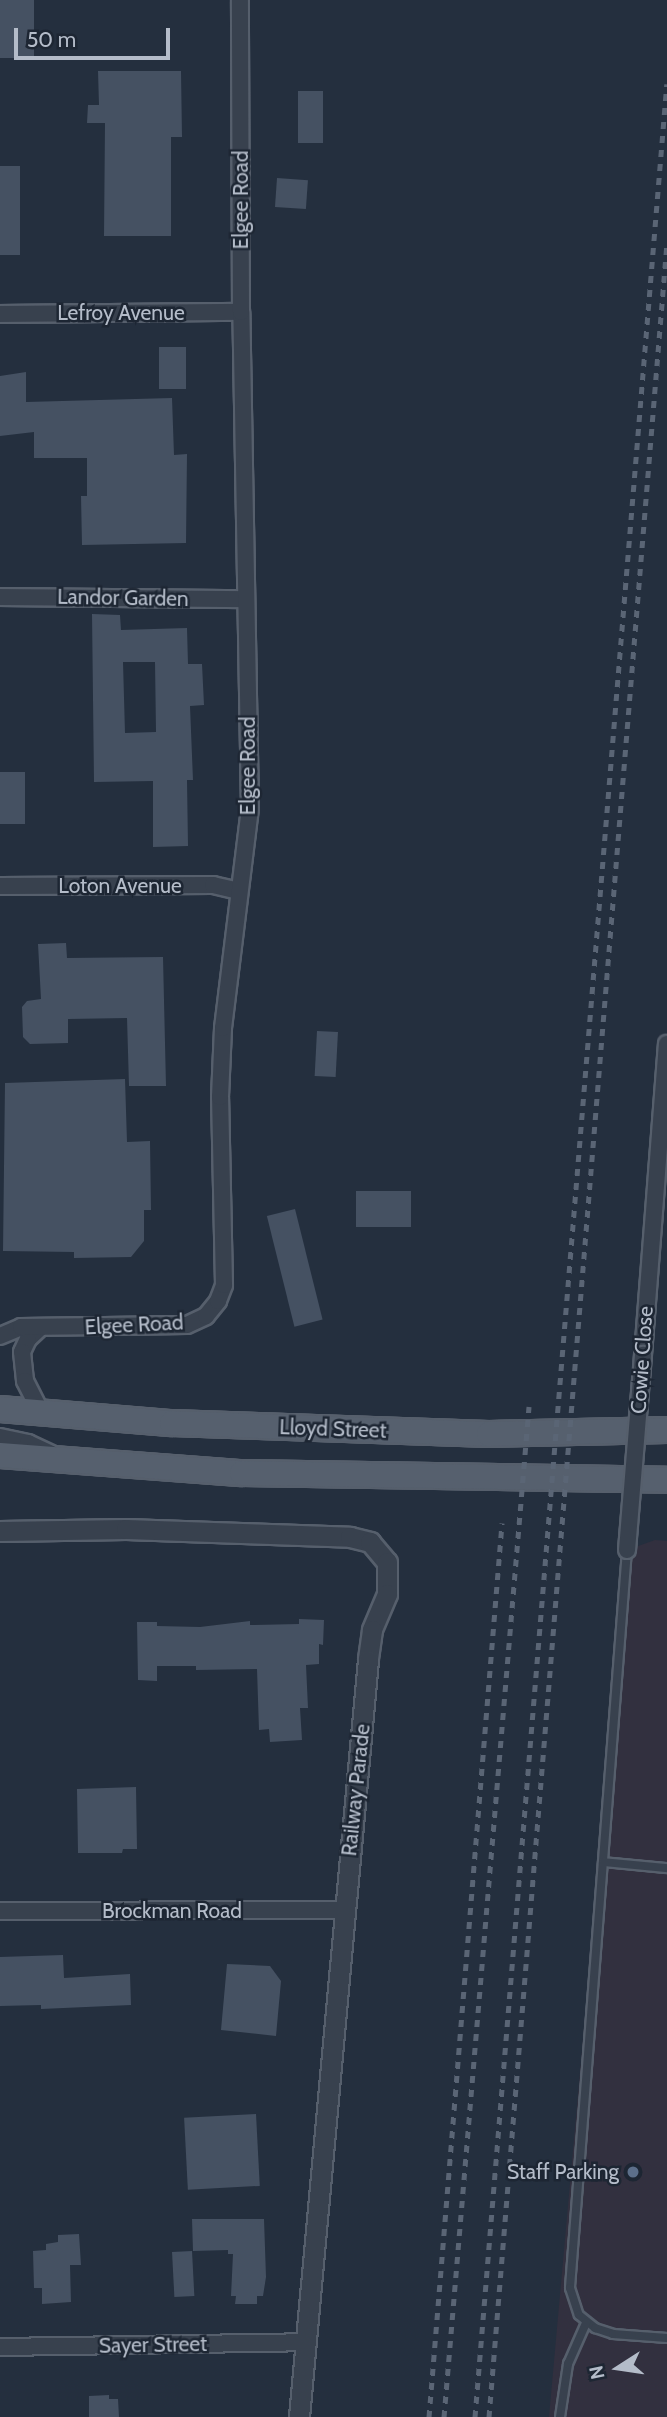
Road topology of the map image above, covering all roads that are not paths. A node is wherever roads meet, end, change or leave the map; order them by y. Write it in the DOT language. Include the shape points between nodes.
graph roads {
  1 [pos="240,0"];
  2 [pos="241,312"];
  3 [pos="0,314"];
  4 [pos="0,597"];
  5 [pos="246,599"];
  6 [pos="0,886"];
  7 [pos="238,891"];
  8 [pos="667,1044"];
  9 [pos="40,1328"];
  10 [pos="0,1336"];
  11 [pos="0,1409"];
  12 [pos="41,1413"];
  13 [pos="667,1430"];
  14 [pos="0,1437"];
  15 [pos="0,1455"];
  16 [pos="64,1460"];
  17 [pos="667,1480"];
  18 [pos="0,1531"];
  19 [pos="627,1550"];
  20 [pos="603,1862"];
  21 [pos="667,1868"];
  22 [pos="344,1910"];
  23 [pos="0,1911"];
  24 [pos="586,2323"];
  25 [pos="667,2338"];
  26 [pos="306,2342"];
  27 [pos="0,2347"];
  28 [pos="299,2417"];
  29 [pos="560,2417"];
  1 -- 2 [label="street, Elgee Road"];
  2 -- 3 [label="street, Lefroy Avenue"];
  2 -- 5 [label="street, Elgee Road"];
  4 -- 5 [label="street, Landor Garden"];
  5 -- 7 [label="street, Elgee Road" via="250,808"];
  6 -- 7 [label="street, Loton Avenue" via="213,886"];
  7 -- 9 [label="street, Elgee Road" via="223,1028 220,1097 225,1269 218,1301 206,1316 187,1325"];
  8 -- 19 [label="street, Cowie Close, bridge"];
  9 -- 10 [label="street, Elgee Road" via="21,1327"];
  9 -- 12 [label="street" via="28,1339 23,1359 25,1381"];
  11 -- 12 [label="main road, Lloyd Street"];
  12 -- 13 [label="main road, Lloyd Street" via="172,1423 489,1434"];
  14 -- 16 [label="street" via="28,1443"];
  15 -- 16 [label="main road"];
  16 -- 17 [label="main road" via="242,1473"];
  18 -- 22 [label="street, Railway Parade" via="126,1529 350,1536 377,1547 387,1562 388,1586 372,1630"];
  19 -- 20 [label="lane"];
  20 -- 21 [label="lane"];
  20 -- 24 [label="lane" via="569,2288 574,2307"];
  22 -- 23 [label="street, Brockman Road"];
  22 -- 26 [label="street, Railway Parade"];
  24 -- 25 [label="lane" via="613,2334"];
  24 -- 29 [label="lane" via="568,2364"];
  26 -- 27 [label="street, Sayer Street"];
  26 -- 28 [label="street, Railway Parade"];
}
